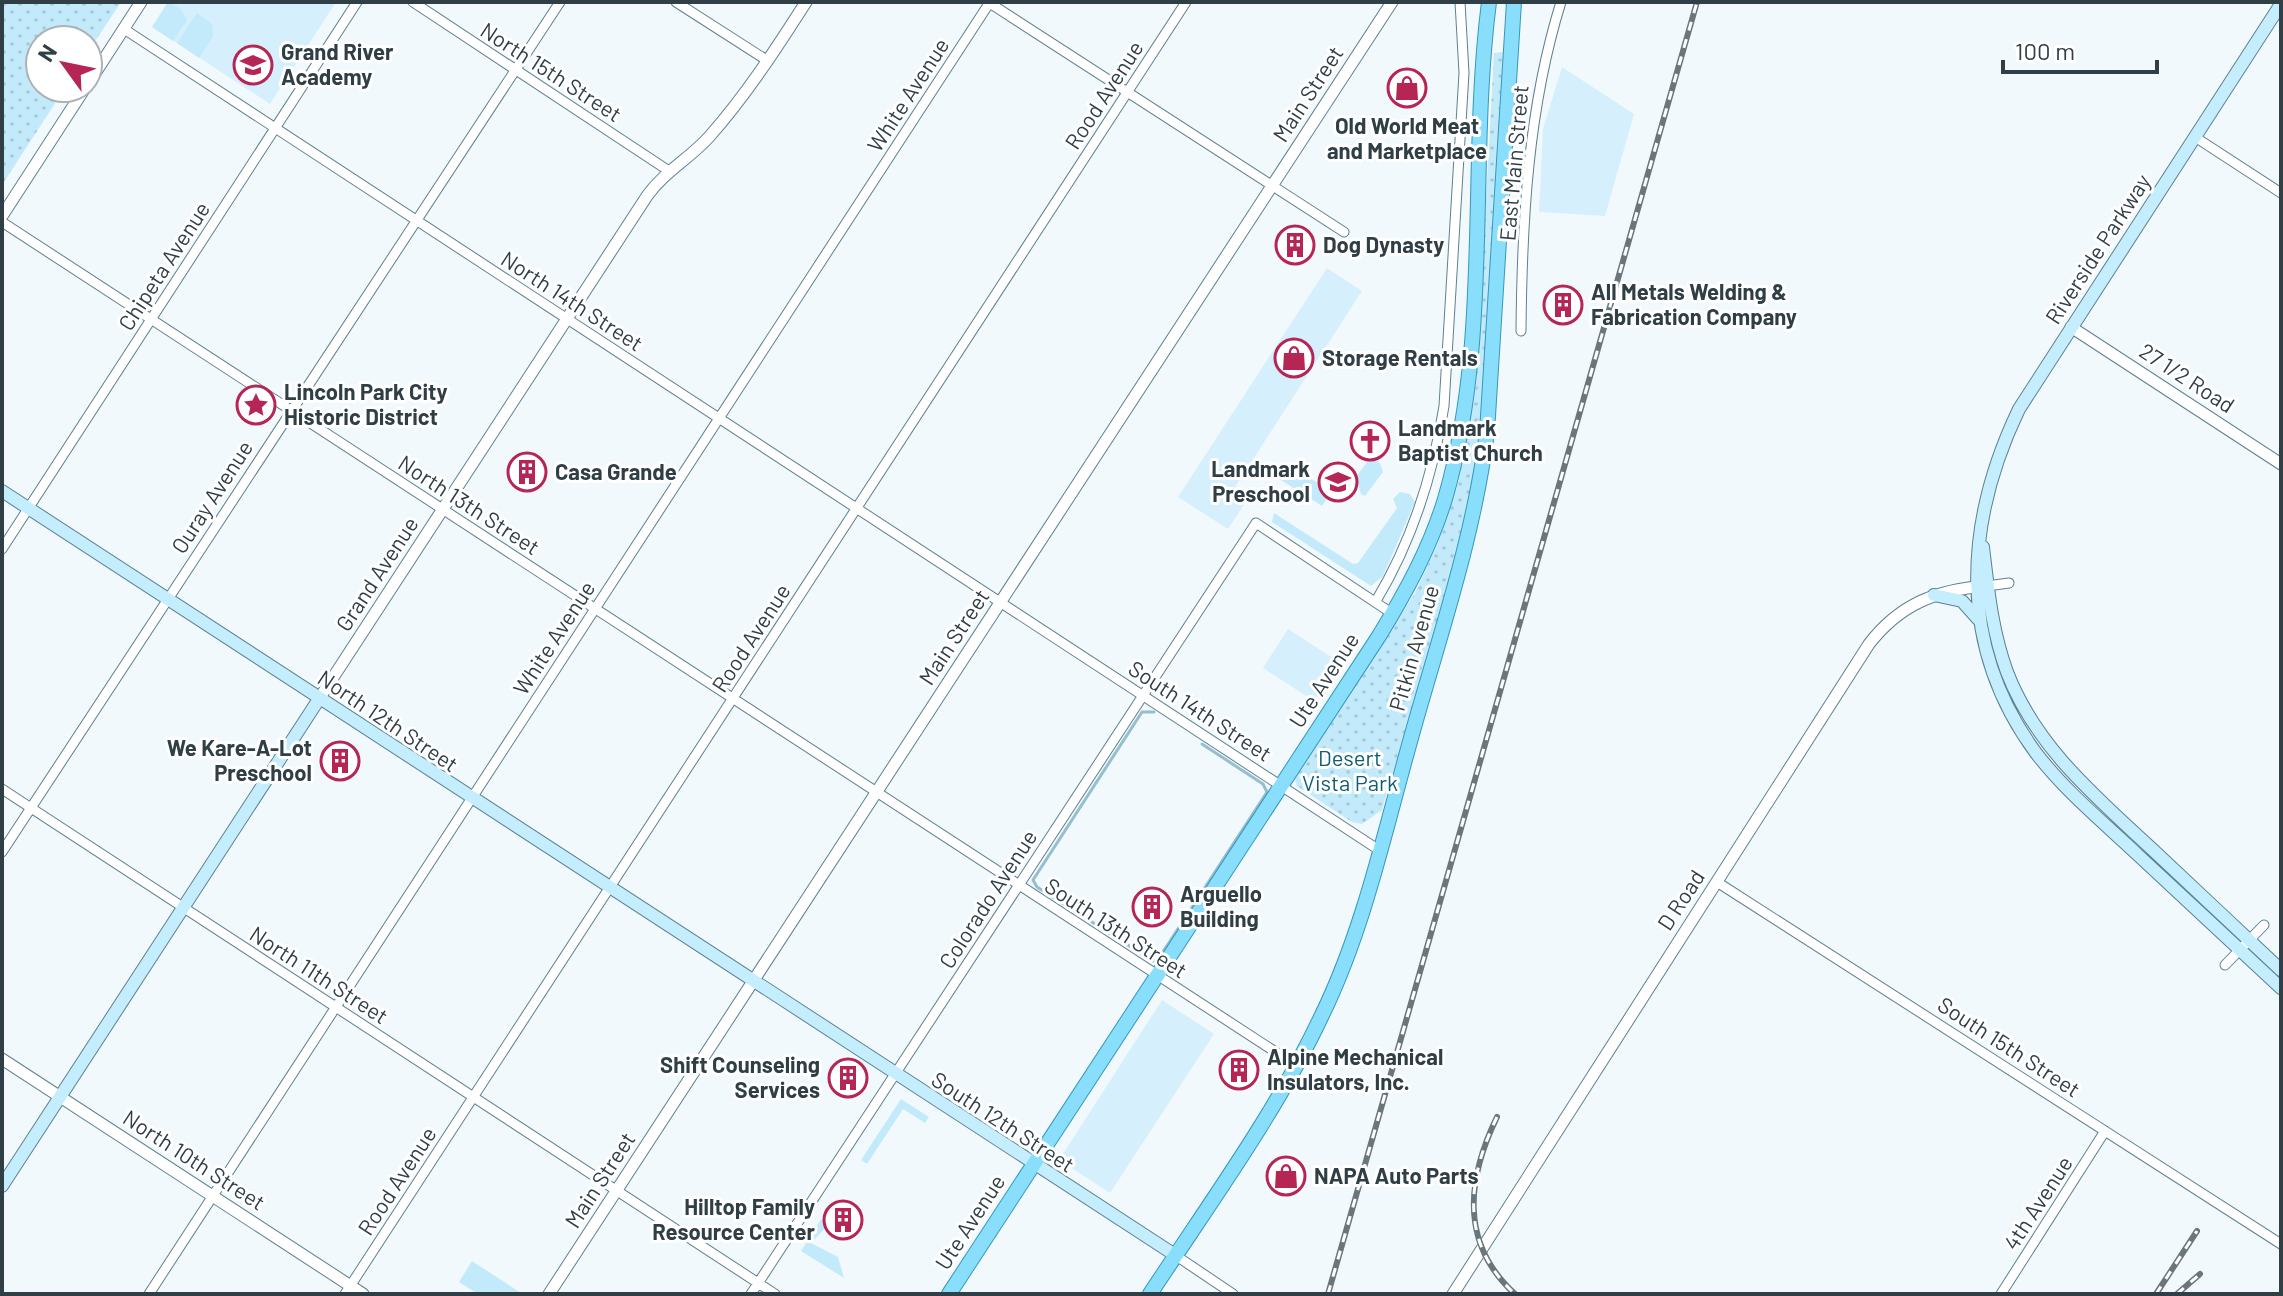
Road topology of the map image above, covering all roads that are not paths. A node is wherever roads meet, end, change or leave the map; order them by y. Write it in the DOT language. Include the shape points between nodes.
graph roads {
  1 [pos="141,2"];
  2 [pos="357,2"];
  3 [pos="413,2"];
  4 [pos="560,2"];
  5 [pos="676,2"];
  6 [pos="806,2"];
  7 [pos="989,2"];
  8 [pos="1186,2"];
  9 [pos="1394,2"];
  10 [pos="1460,2"];
  11 [pos="1489,2"];
  12 [pos="1514,2"];
  13 [pos="1561,2"];
  14 [pos="2281,4"];
  15 [pos="124,29"];
  16 [pos="104,60"];
  17 [pos="768,61"];
  18 [pos="516,70"];
  19 [pos="1127,92"];
  20 [pos="75,104"];
  21 [pos="275,128"];
  22 [pos="2195,137"];
  23 [pos="669,171"];
  24 [pos="1272,186"];
  25 [pos="2281,193"];
  26 [pos="2,216"];
  27 [pos="414,220"];
  28 [pos="2,222"];
  29 [pos="1344,232"];
  30 [pos="151,319"];
  31 [pos="566,319"];
  32 [pos="2071,327"];
  33 [pos="1521,331"];
  34 [pos="290,410"];
  35 [pos="718,419"];
  36 [pos="2281,464"];
  37 [pos="2,491"];
  38 [pos="28,509"];
  39 [pos="442,509"];
  40 [pos="857,509"];
  41 [pos="2,549"];
  42 [pos="2009,583"];
  43 [pos="1981,587"];
  44 [pos="1934,595"];
  45 [pos="167,599"];
  46 [pos="1376,601"];
  47 [pos="1000,602"];
  48 [pos="594,609"];
  49 [pos="1393,614"];
  50 [pos="1979,619"];
  51 [pos="1143,695"];
  52 [pos="319,699"];
  53 [pos="733,699"];
  54 [pos="1281,786"];
  55 [pos="2,789"];
  56 [pos="875,792"];
  57 [pos="471,799"];
  58 [pos="31,808"];
  59 [pos="1379,850"];
  60 [pos="2,852"];
  61 [pos="1717,882"];
  62 [pos="1018,886"];
  63 [pos="608,888"];
  64 [pos="182,907"];
  65 [pos="2264,925"];
  66 [pos="2245,945"];
  67 [pos="2225,965"];
  68 [pos="2281,970"];
  69 [pos="1157,976"];
  70 [pos="752,983"];
  71 [pos="2281,988"];
  72 [pos="336,1006"];
  73 [pos="2,1059"];
  74 [pos="1297,1066"];
  75 [pos="895,1075"];
  76 [pos="60,1097"];
  77 [pos="474,1097"];
  78 [pos="2105,1131"];
  79 [pos="1034,1166"];
  80 [pos="2,1186"];
  81 [pos="617,1190"];
  82 [pos="213,1196"];
  83 [pos="2281,1244"];
  84 [pos="1175,1255"];
  85 [pos="758,1283"];
  86 [pos="347,1290"];
  87 [pos="149,1294"];
  88 [pos="363,1294"];
  89 [pos="549,1294"];
  90 [pos="751,1294"];
  91 [pos="775,1294"];
  92 [pos="949,1294"];
  93 [pos="1150,1294"];
  94 [pos="1233,1294"];
  95 [pos="1453,1294"];
  96 [pos="2001,1294"];
  1 -- 15 [label="street"];
  2 -- 21 [label="street, Chipeta Avenue"];
  3 -- 18 [label="street, North 15th Street"];
  4 -- 18 [label="street, Ouray Avenue"];
  5 -- 17 [label="street"];
  6 -- 17 [label="street, Grand Avenue"];
  7 -- 19 [label="street"];
  7 -- 35 [label="street, White Avenue"];
  8 -- 19 [label="street, Rood Avenue"];
  9 -- 24 [label="street, Main Street"];
  10 -- 46 [label="street" via="1464,73 1444,406 1425,493"];
  11 -- 49 [label="main road, Ute Avenue" via="1461,432 1434,529"];
  12 -- 59 [label="main road, Pitkin Avenue" via="1493,372 1482,474"];
  13 -- 33 [label="street, East Main Street" via="1531,133"];
  14 -- 22 [label="main road, Riverside Parkway"];
  15 -- 16 [label="street"];
  15 -- 21 [label="street, North 14th Street"];
  17 -- 23 [label="street, Grand Avenue" via="710,135"];
  18 -- 23 [label="street, North 15th Street"];
  18 -- 27 [label="street, Ouray Avenue"];
  19 -- 24 [label="street"];
  19 -- 40 [label="street, Rood Avenue"];
  20 -- 26 [label="street"];
  21 -- 27 [label="street, North 14th Street"];
  21 -- 30 [label="street, Chipeta Avenue"];
  22 -- 25 [label="street"];
  22 -- 32 [label="main road, Riverside Parkway"];
  23 -- 31 [label="street, Grand Avenue"];
  24 -- 29 [label="street"];
  24 -- 47 [label="street, Main Street"];
  27 -- 31 [label="street, North 14th Street"];
  27 -- 34 [label="street, Ouray Avenue"];
  28 -- 30 [label="street, North 13th Street"];
  30 -- 34 [label="street, North 13th Street"];
  30 -- 38 [label="street, Chipeta Avenue"];
  31 -- 35 [label="street, North 14th Street"];
  31 -- 39 [label="street, Grand Avenue"];
  32 -- 36 [label="street, 27 1/2 Road"];
  32 -- 43 [label="main road, Riverside Parkway" via="2008,432 1991,481 1982,532"];
  34 -- 39 [label="street, North 13th Street"];
  34 -- 45 [label="street, Ouray Avenue"];
  35 -- 40 [label="street, North 14th Street"];
  35 -- 48 [label="street, White Avenue"];
  37 -- 38 [label="main road, North 12th Street"];
  38 -- 41 [label="street, Chipeta Avenue"];
  38 -- 45 [label="main road, North 12th Street"];
  39 -- 48 [label="street, North 13th Street"];
  39 -- 52 [label="street, Grand Avenue"];
  40 -- 47 [label="street, North 14th Street"];
  40 -- 53 [label="street, Rood Avenue"];
  42 -- 43 [label="street"];
  43 -- 44 [label="street, D Road"];
  43 -- 50 [label="main road, Riverside Parkway"];
  43 -- 66 [label="main road, Riverside Parkway" via="2008,674 2047,745"];
  44 -- 50 [label="main road" via="1962,601"];
  44 -- 61 [label="street, D Road" via="1902,610 1880,631"];
  45 -- 52 [label="main road, North 12th Street"];
  45 -- 58 [label="street, Ouray Avenue"];
  46 -- 49 [label="street"];
  46 -- 51 [label="street, Colorado Avenue" via="1256,523"];
  47 -- 51 [label="street, South 14th Street"];
  47 -- 56 [label="street, Main Street"];
  48 -- 53 [label="street, North 13th Street"];
  48 -- 57 [label="street, White Avenue"];
  49 -- 54 [label="main road, Ute Avenue"];
  50 -- 66 [label="main road, Riverside Parkway" via="1996,680 2036,752 2080,800"];
  51 -- 54 [label="street, South 14th Street"];
  51 -- 62 [label="street, Colorado Avenue"];
  52 -- 57 [label="main road, North 12th Street"];
  52 -- 64 [label="main road, Grand Avenue"];
  53 -- 56 [label="street, North 13th Street"];
  53 -- 63 [label="street, Rood Avenue"];
  54 -- 59 [label="street, South 14th Street"];
  54 -- 69 [label="main road, Ute Avenue"];
  55 -- 58 [label="street, North 11th Street"];
  56 -- 62 [label="street, South 13th Street"];
  56 -- 70 [label="street, Main Street"];
  57 -- 63 [label="main road, North 12th Street"];
  57 -- 72 [label="street, White Avenue"];
  58 -- 60 [label="street, Ouray Avenue"];
  58 -- 64 [label="street, North 11th Street"];
  59 -- 74 [label="main road, Pitkin Avenue" via="1334,988"];
  61 -- 78 [label="street, South 15th Street"];
  61 -- 95 [label="street, D Road"];
  62 -- 69 [label="street, South 13th Street"];
  62 -- 75 [label="street, Colorado Avenue"];
  63 -- 70 [label="main road, North 12th Street"];
  63 -- 77 [label="street, Rood Avenue"];
  64 -- 72 [label="street, North 11th Street"];
  64 -- 76 [label="main road, Grand Avenue"];
  65 -- 66 [label="street"];
  66 -- 67 [label="street"];
  66 -- 68 [label="main road, Riverside Parkway"];
  66 -- 71 [label="main road, Riverside Parkway"];
  69 -- 74 [label="street, South 13th Street"];
  69 -- 79 [label="main road, Ute Avenue"];
  70 -- 75 [label="main road, South 12th Street"];
  70 -- 81 [label="street, Main Street"];
  72 -- 77 [label="street, North 11th Street"];
  72 -- 82 [label="street, White Avenue"];
  73 -- 76 [label="street, North 10th Street"];
  74 -- 84 [label="main road, Pitkin Avenue"];
  75 -- 79 [label="main road, South 12th Street"];
  75 -- 85 [label="street, Colorado Avenue"];
  76 -- 80 [label="main road, Grand Avenue"];
  76 -- 82 [label="street, North 10th Street"];
  77 -- 81 [label="street, North 11th Street"];
  77 -- 86 [label="street, Rood Avenue"];
  78 -- 83 [label="street, South 15th Street"];
  78 -- 96 [label="street, 4th Avenue"];
  79 -- 84 [label="main road, South 12th Street"];
  79 -- 92 [label="main road, Ute Avenue"];
  81 -- 85 [label="street, North 11th Street"];
  81 -- 89 [label="street, Main Street"];
  82 -- 86 [label="street, North 10th Street"];
  82 -- 87 [label="street, White Avenue"];
  84 -- 93 [label="main road, Pitkin Avenue"];
  84 -- 94 [label="street, South 12th Street"];
  85 -- 90 [label="street, Colorado Avenue"];
  85 -- 91 [label="street, North 11th Street"];
  86 -- 88 [label="street, North 10th Street"];
}
